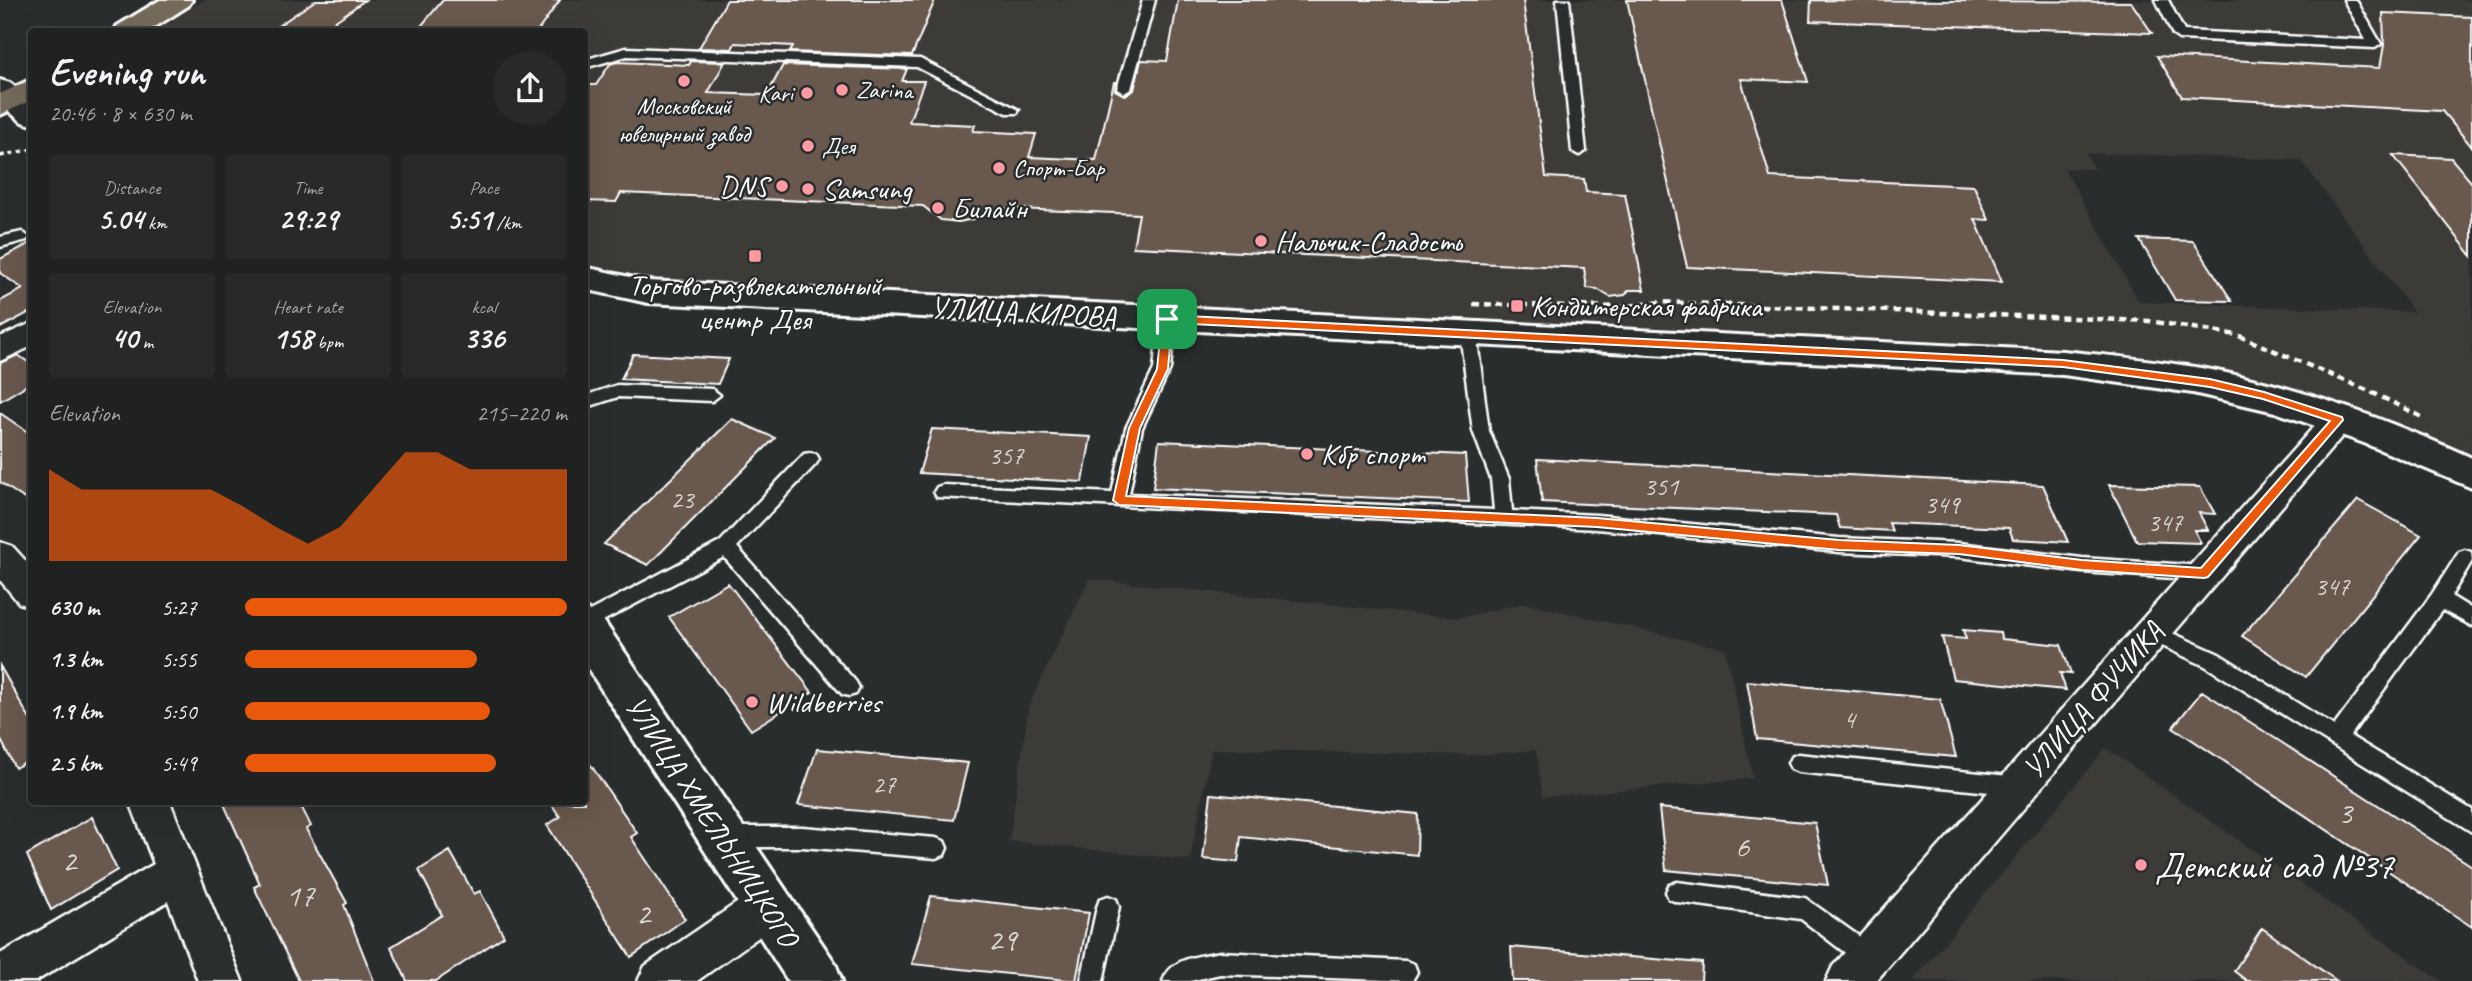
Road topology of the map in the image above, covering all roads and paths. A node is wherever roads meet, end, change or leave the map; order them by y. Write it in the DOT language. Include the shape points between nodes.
graph roads {
  1 [pos="179,0"];
  2 [pos="204,0"];
  3 [pos="1149,0"];
  4 [pos="1563,0"];
  5 [pos="2162,0"];
  6 [pos="2350,0"];
  7 [pos="134,28"];
  8 [pos="159,28"];
  9 [pos="588,63"];
  10 [pos="1124,89"];
  11 [pos="1012,110"];
  12 [pos="28,150"];
  13 [pos="1579,151"];
  14 [pos="0,156"];
  15 [pos="22,237"];
  16 [pos="0,242"];
  17 [pos="588,279"];
  18 [pos="648,292"];
  19 [pos="588,302"];
  20 [pos="1167,319"];
  21 [pos="1468,333"];
  22 [pos="28,335"];
  23 [pos="0,351"];
  24 [pos="712,395"];
  25 [pos="588,401"];
  26 [pos="2338,420"];
  27 [pos="810,459"];
  28 [pos="2472,474"];
  29 [pos="943,492"];
  30 [pos="1119,500"];
  31 [pos="1504,517"];
  32 [pos="726,547"];
  33 [pos="0,557"];
  34 [pos="2465,557"];
  35 [pos="2204,573"];
  36 [pos="28,588"];
  37 [pos="2439,599"];
  38 [pos="2472,618"];
  39 [pos="588,623"];
  40 [pos="588,631"];
  41 [pos="2152,632"];
  42 [pos="849,688"];
  43 [pos="2337,738"];
  44 [pos="1798,763"];
  45 [pos="2018,786"];
  46 [pos="151,805"];
  47 [pos="2472,822"];
  48 [pos="723,837"];
  49 [pos="936,848"];
  50 [pos="179,872"];
  51 [pos="1676,892"];
  52 [pos="769,905"];
  53 [pos="1108,907"];
  54 [pos="1859,969"];
  55 [pos="1406,972"];
  56 [pos="0,978"];
  57 [pos="220,981"];
  58 [pos="660,981"];
  59 [pos="817,981"];
  60 [pos="1092,981"];
  61 [pos="1174,981"];
  1 -- 7 [label="main road"];
  2 -- 8 [label="main road"];
  3 -- 10 [label="lane"];
  4 -- 13 [label="lane"];
  5 -- 6 [label="lane" via="2179,35 2375,44"];
  9 -- 11 [label="lane" via="626,52 920,63"];
  12 -- 14 [label="path"];
  15 -- 16 [label="lane"];
  17 -- 18 [label="main road"];
  18 -- 19 [label="main road"];
  18 -- 20 [label="main road, УЛИЦА КИРОВА"];
  20 -- 21 [label="main road, УЛИЦА КИРОВА"];
  20 -- 30 [label="lane" via="1162,369 1134,428"];
  21 -- 26 [label="main road, УЛИЦА КИРОВА" via="2063,363 2210,383"];
  21 -- 31 [label="lane" via="1481,431 1500,479"];
  22 -- 23 [label="street"];
  24 -- 25 [label="lane" via="617,391"];
  26 -- 28 [label="main road, УЛИЦА КИРОВА"];
  26 -- 35 [label="street, УЛИЦА ФУЧИКА"];
  27 -- 32 [label="lane"];
  29 -- 30 [label="lane"];
  30 -- 31 [label="lane"];
  31 -- 35 [label="lane"];
  32 -- 39 [label="lane"];
  32 -- 42 [label="lane"];
  33 -- 36 [label="street"];
  34 -- 37 [label="lane"];
  35 -- 41 [label="street, УЛИЦА ФУЧИКА"];
  37 -- 38 [label="lane"];
  37 -- 43 [label="lane"];
  40 -- 48 [label="main road, УЛИЦА ХМЕЛЬНИЦКОГО"];
  41 -- 43 [label="lane" via="2212,660"];
  41 -- 45 [label="street, УЛИЦА ФУЧИКА"];
  43 -- 47 [label="lane"];
  44 -- 45 [label="lane"];
  45 -- 54 [label="street, УЛИЦА ФУЧИКА"];
  46 -- 50 [label="street"];
  48 -- 49 [label="lane" via="803,837"];
  48 -- 52 [label="main road, УЛИЦА ХМЕЛЬНИЦКОГО"];
  50 -- 56 [label="street"];
  50 -- 57 [label="street"];
  51 -- 54 [label="lane" via="1805,909"];
  52 -- 58 [label="street"];
  52 -- 59 [label="main road, УЛИЦА ХМЕЛЬНИЦКОГО"];
  53 -- 60 [label="lane"];
  55 -- 61 [label="lane" via="1220,963 1184,971"];
}
